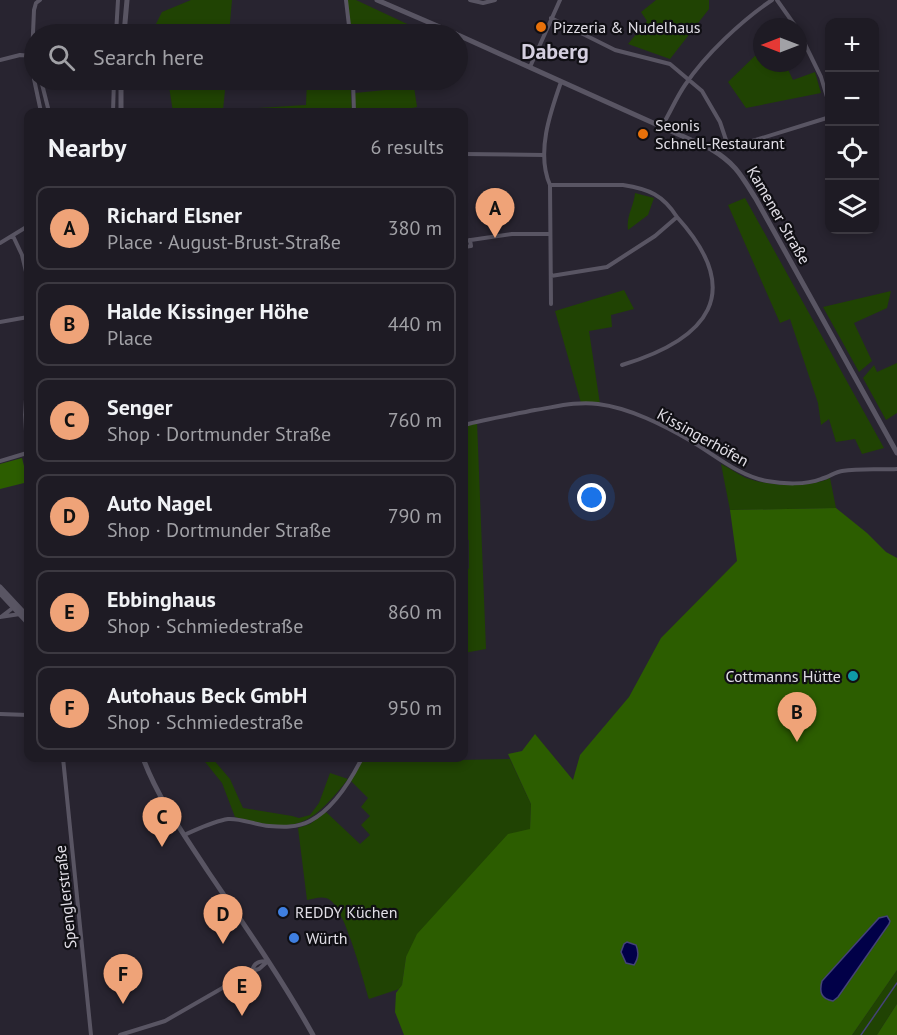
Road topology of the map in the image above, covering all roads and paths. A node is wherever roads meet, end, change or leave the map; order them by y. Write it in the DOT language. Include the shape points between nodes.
graph roads {
  1 [pos="40,0"];
  2 [pos="118,0"];
  3 [pos="127,0"];
  4 [pos="346,0"];
  5 [pos="377,0"];
  6 [pos="470,0"];
  7 [pos="495,0"];
  8 [pos="562,0"];
  9 [pos="772,0"];
  10 [pos="777,0"];
  11 [pos="551,18"];
  12 [pos="790,18"];
  13 [pos="33,24"];
  14 [pos="117,24"];
  15 [pos="125,24"];
  16 [pos="349,24"];
  17 [pos="432,24"];
  18 [pos="468,40"];
  19 [pos="807,48"];
  20 [pos="24,55"];
  21 [pos="0,60"];
  22 [pos="530,67"];
  23 [pos="689,79"];
  24 [pos="561,82"];
  25 [pos="36,90"];
  26 [pos="43,90"];
  27 [pos="114,90"];
  28 [pos="121,90"];
  29 [pos="353,90"];
  30 [pos="825,90"];
  31 [pos="40,108"];
  32 [pos="48,108"];
  33 [pos="113,108"];
  34 [pos="121,108"];
  35 [pos="354,108"];
  36 [pos="825,119"];
  37 [pos="662,126"];
  38 [pos="468,154"];
  39 [pos="544,155"];
  40 [pos="550,185"];
  41 [pos="677,217"];
  42 [pos="24,229"];
  43 [pos="550,234"];
  44 [pos="13,236"];
  45 [pos="470,240"];
  46 [pos="0,243"];
  47 [pos="468,247"];
  48 [pos="24,263"];
  49 [pos="551,276"];
  50 [pos="551,304"];
  51 [pos="24,318"];
  52 [pos="0,322"];
  53 [pos="622,365"];
  54 [pos="468,424"];
  55 [pos="897,453"];
  56 [pos="24,454"];
  57 [pos="0,461"];
  58 [pos="897,469"];
  59 [pos="0,587"];
  60 [pos="0,593"];
  61 [pos="15,606"];
  62 [pos="24,613"];
  63 [pos="24,614"];
  64 [pos="0,617"];
  65 [pos="0,714"];
  66 [pos="24,715"];
  67 [pos="63,762"];
  68 [pos="145,762"];
  69 [pos="360,762"];
  70 [pos="184,835"];
  71 [pos="268,961"];
  72 [pos="91,1035"];
  73 [pos="120,1035"];
  74 [pos="314,1035"];
  1 -- 13 [label="street" via="34,10"];
  2 -- 14 [label="street"];
  3 -- 15 [label="main road"];
  4 -- 16 [label="street"];
  5 -- 17 [label="main road, Kamener Straße"];
  6 -- 7 [label="street"];
  8 -- 11 [label="street"];
  9 -- 23 [label="street" via="721,44"];
  10 -- 12 [label="street"];
  11 -- 22 [label="street"];
  11 -- 23 [label="street" via="615,50 670,64"];
  18 -- 22 [label="main road, Kamener Straße"];
  19 -- 30 [label="street"];
  20 -- 21 [label="street"];
  22 -- 24 [label="main road, Kamener Straße"];
  23 -- 36 [label="street" via="702,91 720,122 726,145 733,147"];
  23 -- 37 [label="street"];
  24 -- 37 [label="main road, Kamener Straße"];
  24 -- 39 [label="street" via="548,121"];
  25 -- 31 [label="street"];
  26 -- 32 [label="street"];
  27 -- 33 [label="street"];
  28 -- 34 [label="main road"];
  29 -- 35 [label="street"];
  37 -- 55 [label="main road, Kamener Straße" via="711,149 736,167"];
  38 -- 39 [label="street"];
  39 -- 40 [label="street"];
  40 -- 41 [label="street" via="635,187 667,201"];
  40 -- 43 [label="street"];
  41 -- 49 [label="street" via="607,267"];
  41 -- 53 [label="street" via="695,236 708,260 713,283 711,305 696,326 672,344"];
  42 -- 44 [label="street"];
  43 -- 45 [label="street"];
  43 -- 49 [label="street"];
  44 -- 46 [label="street"];
  44 -- 48 [label="street"];
  45 -- 47 [label="street"];
  49 -- 50 [label="street"];
  51 -- 52 [label="street"];
  54 -- 58 [label="street, Kissingerhöfen" via="593,403 653,422 748,476 767,481 806,482 838,471"];
  56 -- 57 [label="street"];
  59 -- 61 [label="main road"];
  60 -- 61 [label="main road"];
  61 -- 62 [label="main road"];
  61 -- 64 [label="street"];
  63 -- 64 [label="street"];
  65 -- 66 [label="street"];
  67 -- 72 [label="street, Spenglerstraße"];
  68 -- 70 [label="main road"];
  69 -- 70 [label="street" via="324,810 304,824 267,826 230,819"];
  70 -- 71 [label="main road"];
  71 -- 73 [label="street" via="261,961 252,971 165,1022"];
  71 -- 74 [label="main road"];
}
